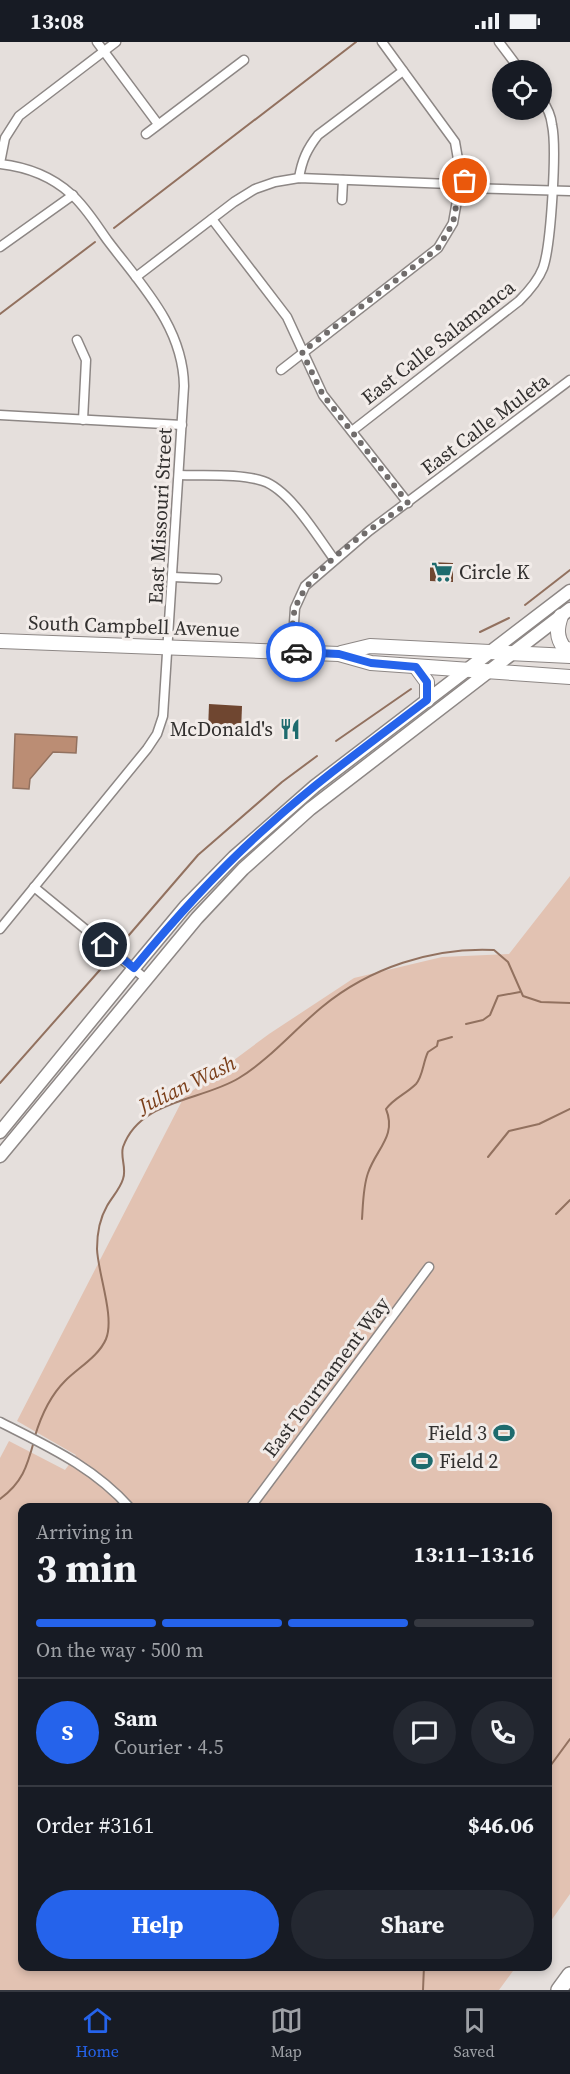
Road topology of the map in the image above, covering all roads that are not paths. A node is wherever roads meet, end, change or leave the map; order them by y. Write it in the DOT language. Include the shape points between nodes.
graph roads {
  1 [pos="97,42"];
  2 [pos="116,42"];
  3 [pos="382,42"];
  4 [pos="499,42"];
  5 [pos="104,51"];
  6 [pos="244,60"];
  7 [pos="512,60"];
  8 [pos="403,71"];
  9 [pos="550,120"];
  10 [pos="158,124"];
  11 [pos="146,134"];
  12 [pos="0,164"];
  13 [pos="299,178"];
  14 [pos="458,178"];
  15 [pos="343,180"];
  16 [pos="450,184"];
  17 [pos="467,188"];
  18 [pos="551,190"];
  19 [pos="570,191"];
  20 [pos="72,195"];
  21 [pos="458,195"];
  22 [pos="342,200"];
  23 [pos="212,219"];
  24 [pos="0,247"];
  25 [pos="136,277"];
  26 [pos="77,340"];
  27 [pos="302,352"];
  28 [pos="281,370"];
  29 [pos="570,380"];
  30 [pos="0,415"];
  31 [pos="83,420"];
  32 [pos="182,425"];
  33 [pos="352,431"];
  34 [pos="179,475"];
  35 [pos="408,503"];
  36 [pos="334,559"];
  37 [pos="173,577"];
  38 [pos="217,579"];
  39 [pos="570,591"];
  40 [pos="566,612"];
  41 [pos="0,640"];
  42 [pos="167,648"];
  43 [pos="570,650"];
  44 [pos="292,652"];
  45 [pos="488,652"];
  46 [pos="339,654"];
  47 [pos="512,654"];
  48 [pos="570,656"];
  49 [pos="416,667"];
  50 [pos="465,670"];
  51 [pos="488,672"];
  52 [pos="570,677"];
  53 [pos="427,700"];
  54 [pos="34,887"];
  55 [pos="0,929"];
  56 [pos="134,968"];
  57 [pos="146,979"];
  58 [pos="0,1131"];
  59 [pos="0,1156"];
  60 [pos="429,1267"];
  61 [pos="0,1422"];
  62 [pos="125,1503"];
  63 [pos="254,1503"];
  64 [pos="570,1975"];
  65 [pos="559,1990"];
  1 -- 5 [label="street"];
  2 -- 5 [label="street"];
  3 -- 8 [label="street"];
  4 -- 7 [label="street"];
  5 -- 10 [label="street"];
  5 -- 12 [label="street" via="19,116 5,138"];
  6 -- 10 [label="street"];
  8 -- 13 [label="street" via="318,135 305,155"];
  8 -- 14 [label="street" via="455,142"];
  9 -- 18 [label="street, East Calle Salamanca"];
  10 -- 11 [label="street"];
  12 -- 20 [label="street, East Missouri Street" via="48,177"];
  13 -- 15 [label="street"];
  13 -- 23 [label="street" via="255,189"];
  14 -- 16 [label="street"];
  14 -- 17 [label="street" via="465,181"];
  15 -- 16 [label="street"];
  15 -- 22 [label="street"];
  16 -- 21 [label="street" via="452,192"];
  17 -- 18 [label="street"];
  17 -- 21 [label="street"];
  18 -- 19 [label="street"];
  18 -- 33 [label="street, East Calle Salamanca" via="548,249 532,288"];
  20 -- 24 [label="street"];
  20 -- 25 [label="street, East Missouri Street"];
  21 -- 27 [label="street" via="453,223 438,248"];
  23 -- 25 [label="street"];
  23 -- 27 [label="street" via="287,317"];
  25 -- 32 [label="street, East Missouri Street" via="164,316 179,348"];
  26 -- 31 [label="street" via="86,360"];
  27 -- 28 [label="street"];
  27 -- 33 [label="street" via="323,395"];
  29 -- 35 [label="street, East Calle Muleta"];
  30 -- 31 [label="street"];
  31 -- 32 [label="street"];
  32 -- 34 [label="street, East Missouri Street"];
  33 -- 35 [label="street"];
  34 -- 36 [label="street" via="250,478 271,485 286,497"];
  34 -- 37 [label="street, East Missouri Street"];
  35 -- 36 [label="street, East Calle Muleta"];
  36 -- 44 [label="street, East Calle Muleta" via="305,586 295,608"];
  37 -- 38 [label="street"];
  37 -- 42 [label="street, East Missouri Street"];
  39 -- 45 [label="main road"];
  40 -- 43 [label="main road" via="557,628 564,648"];
  40 -- 47 [label="main road"];
  41 -- 42 [label="main road, South Campbell Avenue"];
  42 -- 44 [label="main road, South Campbell Avenue"];
  42 -- 54 [label="street, East Missouri Street" via="163,716 157,734"];
  44 -- 46 [label="main road, South Campbell Avenue"];
  45 -- 46 [label="main road, South Campbell Avenue" via="370,646"];
  45 -- 47 [label="main road, South Campbell Avenue"];
  45 -- 50 [label="main road"];
  46 -- 49 [label="main road, South Campbell Avenue" via="371,663"];
  47 -- 48 [label="main road, South Campbell Avenue"];
  47 -- 51 [label="main road"];
  49 -- 50 [label="main road, South Campbell Avenue"];
  49 -- 53 [label="main road" via="427,682"];
  50 -- 51 [label="main road, South Campbell Avenue"];
  50 -- 53 [label="main road"];
  51 -- 52 [label="main road, South Campbell Avenue"];
  51 -- 57 [label="main road" via="310,809 197,918"];
  53 -- 56 [label="main road" via="268,825 207,884"];
  54 -- 55 [label="street, East Missouri Street"];
  54 -- 56 [label="street"];
  56 -- 57 [label="street"];
  56 -- 58 [label="main road"];
  57 -- 59 [label="main road"];
  60 -- 63 [label="street, East Tournament Way"];
  61 -- 62 [label="street" via="92,1473"];
  64 -- 65 [label="highway"];
}
